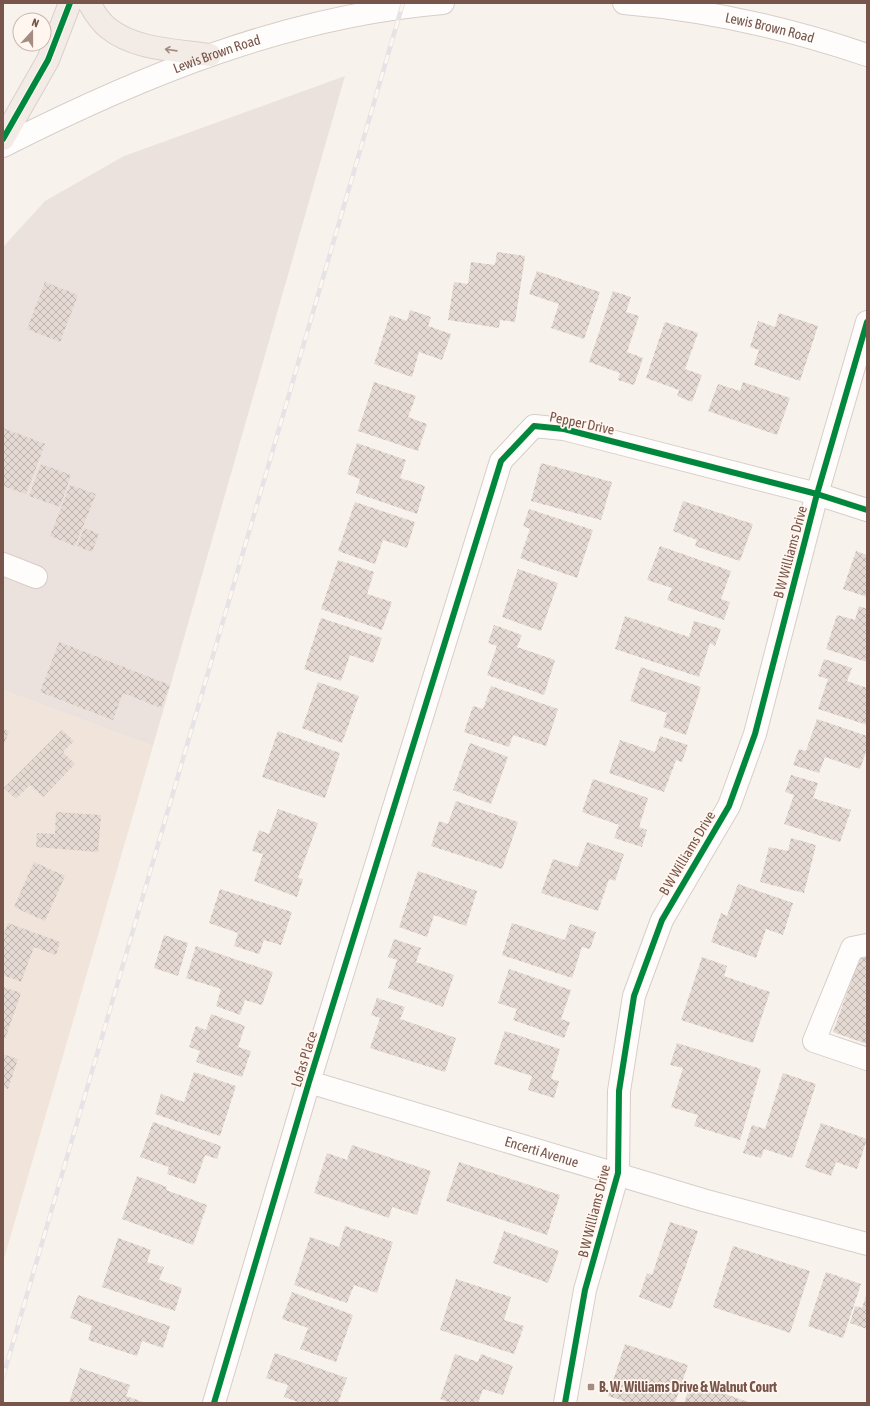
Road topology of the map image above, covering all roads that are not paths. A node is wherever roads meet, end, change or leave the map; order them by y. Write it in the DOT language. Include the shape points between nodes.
graph roads {
  1 [pos="70,3"];
  2 [pos="90,3"];
  3 [pos="443,3"];
  4 [pos="624,3"];
  5 [pos="867,54"];
  6 [pos="210,55"];
  7 [pos="3,139"];
  8 [pos="3,146"];
  9 [pos="867,322"];
  10 [pos="818,494"];
  11 [pos="867,510"];
  12 [pos="3,564"];
  13 [pos="36,577"];
  14 [pos="420,724"];
  15 [pos="867,945"];
  16 [pos="867,1059"];
  17 [pos="309,1082"];
  18 [pos="618,1173"];
  19 [pos="867,1244"];
  20 [pos="214,1403"];
  21 [pos="565,1403"];
  1 -- 7 [label="main road" via="48,60"];
  6 -- 2 [label="main road, one-way" via="164,49 124,37 108,28"];
  3 -- 6 [label="street, Lewis Brown Road" via="330,21"];
  4 -- 5 [label="street, Lewis Brown Road" via="672,8 749,22"];
  6 -- 8 [label="street, Lewis Brown Road" via="109,94"];
  9 -- 10 [label="street, B W Williams Drive"];
  10 -- 11 [label="street, Pepper Drive"];
  10 -- 14 [label="street, Pepper Drive" via="564,429 534,426 501,461"];
  10 -- 18 [label="street, B W Williams Drive" via="755,734 729,806 662,920 634,996 619,1091"];
  12 -- 13 [label="street"];
  14 -- 17 [label="street, Lofas Place"];
  15 -- 16 [label="street" via="852,948 814,1041"];
  17 -- 18 [label="street, Encerti Avenue"];
  17 -- 20 [label="street, Lofas Place"];
  18 -- 19 [label="street, Encerti Avenue" via="703,1200"];
  18 -- 21 [label="street, B W Williams Drive" via="585,1290"];
}
